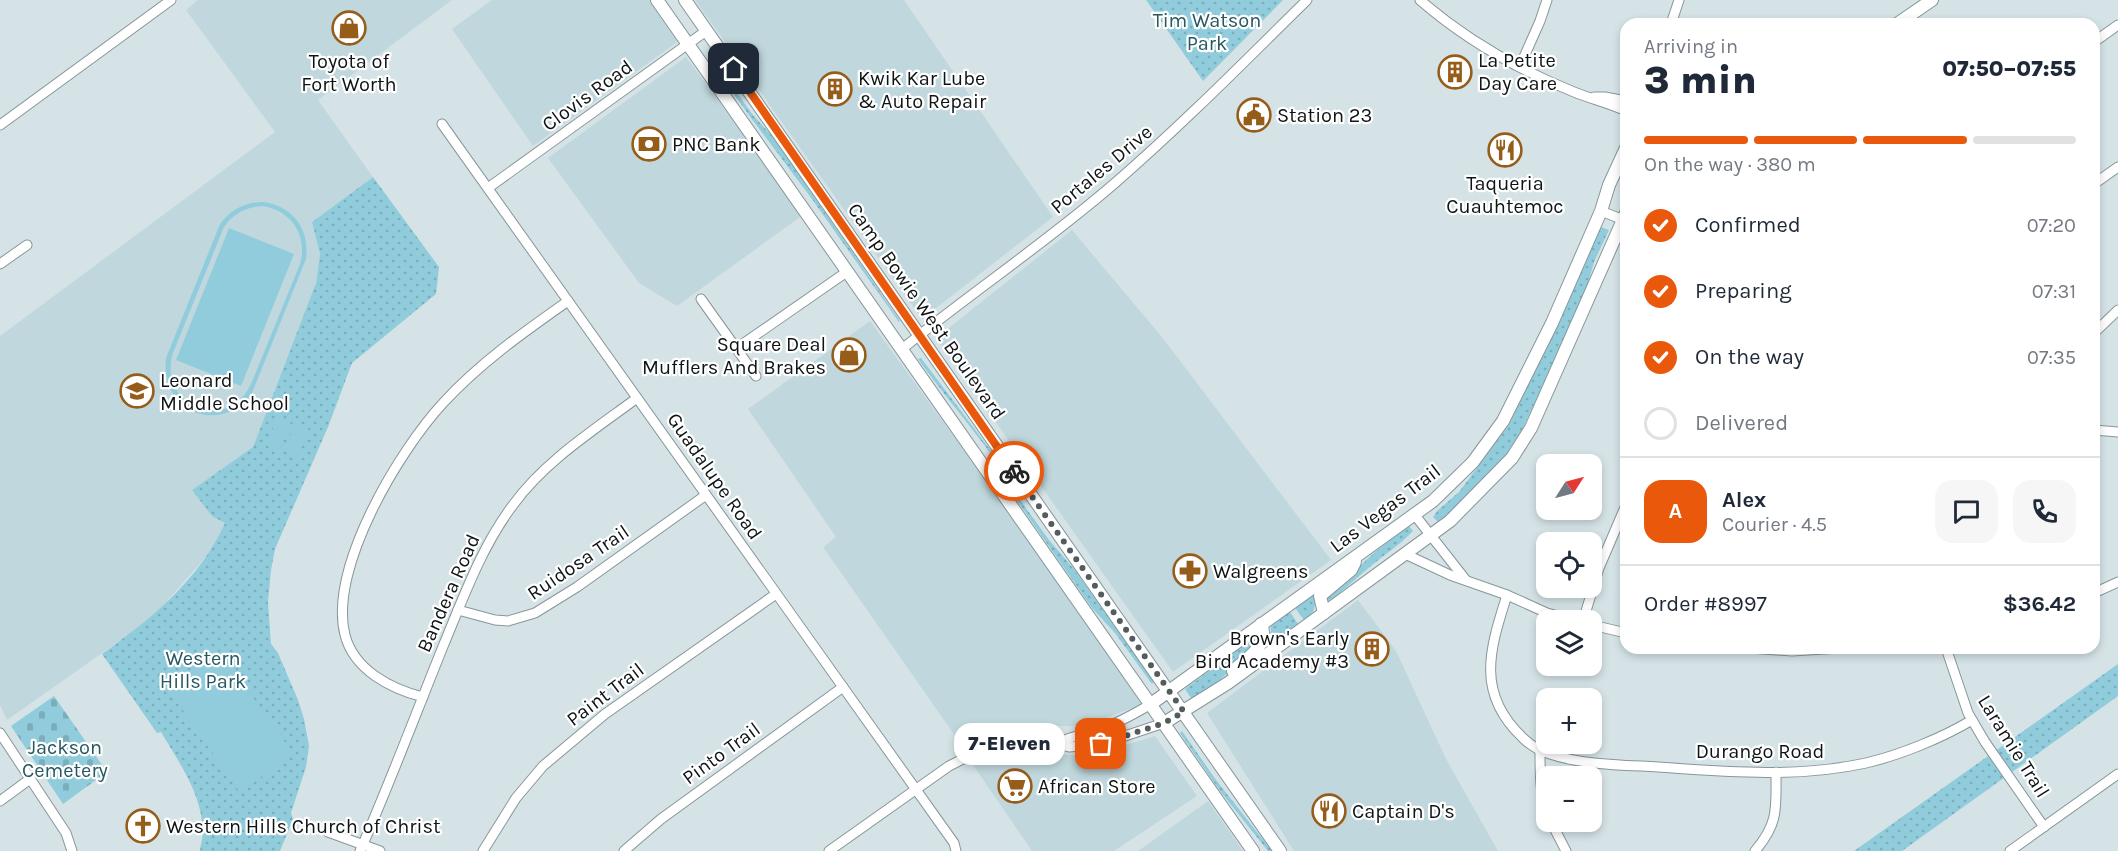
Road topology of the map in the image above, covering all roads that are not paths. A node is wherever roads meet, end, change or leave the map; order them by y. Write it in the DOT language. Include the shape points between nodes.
graph roads {
  1 [pos="171,0"];
  2 [pos="657,0"];
  3 [pos="685,0"];
  4 [pos="1307,0"];
  5 [pos="1420,0"];
  6 [pos="1547,0"];
  7 [pos="1679,0"];
  8 [pos="1932,0"];
  9 [pos="1673,18"];
  10 [pos="1906,18"];
  11 [pos="2118,25"];
  12 [pos="706,31"];
  13 [pos="2100,38"];
  14 [pos="688,44"];
  15 [pos="1520,66"];
  16 [pos="1594,97"];
  17 [pos="1620,99"];
  18 [pos="1620,109"];
  19 [pos="442,123"];
  20 [pos="0,125"];
  21 [pos="1620,161"];
  22 [pos="2118,167"];
  23 [pos="2100,180"];
  24 [pos="488,188"];
  25 [pos="1600,211"];
  26 [pos="1620,217"];
  27 [pos="1620,229"];
  28 [pos="27,245"];
  29 [pos="0,264"];
  30 [pos="848,271"];
  31 [pos="701,299"];
  32 [pos="568,301"];
  33 [pos="2118,310"];
  34 [pos="2100,327"];
  35 [pos="920,335"];
  36 [pos="736,348"];
  37 [pos="902,349"];
  38 [pos="756,375"];
  39 [pos="637,398"];
  40 [pos="2100,430"];
  41 [pos="2118,432"];
  42 [pos="1015,472"];
  43 [pos="997,484"];
  44 [pos="706,495"];
  45 [pos="1414,514"];
  46 [pos="1620,519"];
  47 [pos="1429,536"];
  48 [pos="1405,554"];
  49 [pos="1357,555"];
  50 [pos="1465,579"];
  51 [pos="2118,582"];
  52 [pos="2100,590"];
  53 [pos="776,594"];
  54 [pos="1507,595"];
  55 [pos="458,610"];
  56 [pos="1542,610"];
  57 [pos="1586,610"];
  58 [pos="1324,613"];
  59 [pos="1261,624"];
  60 [pos="1602,628"];
  61 [pos="1620,632"];
  62 [pos="1948,654"];
  63 [pos="1228,683"];
  64 [pos="843,687"];
  65 [pos="1169,691"];
  66 [pos="423,697"];
  67 [pos="1151,704"];
  68 [pos="1184,712"];
  69 [pos="1972,720"];
  70 [pos="1164,723"];
  71 [pos="0,733"];
  72 [pos="1056,744"];
  73 [pos="1536,747"];
  74 [pos="1553,754"];
  75 [pos="1776,772"];
  76 [pos="2118,774"];
  77 [pos="30,779"];
  78 [pos="915,789"];
  79 [pos="0,801"];
  80 [pos="2044,827"];
  81 [pos="328,832"];
  82 [pos="1556,832"];
  83 [pos="361,848"];
  84 [pos="72,851"];
  85 [pos="380,851"];
  86 [pos="483,851"];
  87 [pos="624,851"];
  88 [pos="829,851"];
  89 [pos="956,851"];
  90 [pos="1253,851"];
  91 [pos="1280,851"];
  92 [pos="1566,851"];
  93 [pos="1755,851"];
  94 [pos="2010,851"];
  1 -- 20 [label="street"];
  2 -- 14 [label="main road"];
  3 -- 12 [label="main road, Camp Bowie West Boulevard"];
  4 -- 35 [label="street, Portales Drive" via="1114,184"];
  5 -- 15 [label="street" via="1475,41"];
  6 -- 15 [label="street"];
  7 -- 9 [label="street"];
  8 -- 10 [label="main road"];
  11 -- 13 [label="street"];
  12 -- 14 [label="street, Clovis Road"];
  12 -- 35 [label="main road, Camp Bowie West Boulevard"];
  14 -- 24 [label="street, Clovis Road"];
  14 -- 30 [label="main road"];
  15 -- 16 [label="street"];
  16 -- 17 [label="street"];
  16 -- 18 [label="street"];
  19 -- 24 [label="street, Guadalupe Road"];
  21 -- 25 [label="main road, Las Vegas Trail"];
  22 -- 23 [label="street"];
  24 -- 32 [label="street, Guadalupe Road"];
  25 -- 26 [label="street"];
  25 -- 45 [label="main road, Las Vegas Trail" via="1552,323 1503,421 1473,462"];
  27 -- 47 [label="main road" via="1531,428 1512,458 1480,492"];
  28 -- 29 [label="street"];
  30 -- 36 [label="street"];
  30 -- 37 [label="main road"];
  31 -- 36 [label="street"];
  32 -- 39 [label="street, Guadalupe Road"];
  32 -- 66 [label="street" via="480,366 443,403 413,441 379,497 352,559 346,577 343,616 351,649 370,672 391,687"];
  33 -- 34 [label="street"];
  35 -- 37 [label="street, Portales Drive"];
  35 -- 42 [label="main road, Camp Bowie West Boulevard"];
  36 -- 38 [label="street"];
  37 -- 43 [label="main road"];
  39 -- 44 [label="street, Guadalupe Road"];
  39 -- 55 [label="street, Bandera Road" via="546,468 518,498 497,528"];
  40 -- 41 [label="street"];
  42 -- 43 [label="main road"];
  42 -- 65 [label="main road, Camp Bowie West Boulevard"];
  43 -- 67 [label="main road"];
  44 -- 53 [label="street, Guadalupe Road"];
  44 -- 55 [label="street, Ruidosa Trail" via="535,613 508,621"];
  45 -- 47 [label="street"];
  45 -- 49 [label="main road, Las Vegas Trail"];
  46 -- 57 [label="street"];
  47 -- 48 [label="main road"];
  47 -- 50 [label="street"];
  48 -- 50 [label="street"];
  48 -- 58 [label="main road"];
  49 -- 58 [label="main road" via="1351,570 1320,596"];
  49 -- 59 [label="main road, Las Vegas Trail"];
  50 -- 54 [label="street"];
  51 -- 52 [label="street"];
  53 -- 64 [label="street, Guadalupe Road"];
  53 -- 86 [label="street, Paint Trail" via="604,714 543,766 516,798"];
  54 -- 56 [label="street"];
  54 -- 73 [label="street" via="1492,640 1489,671 1497,701 1509,722"];
  55 -- 66 [label="street, Bandera Road"];
  58 -- 63 [label="main road"];
  59 -- 63 [label="main road" via="1261,645 1233,671"];
  59 -- 65 [label="main road, Las Vegas Trail"];
  60 -- 61 [label="street"];
  62 -- 69 [label="street, Laramie Trail"];
  63 -- 68 [label="main road"];
  64 -- 78 [label="street, Guadalupe Road"];
  64 -- 87 [label="street, Pinto Trail" via="661,819"];
  65 -- 67 [label="main road, Las Vegas Trail"];
  65 -- 68 [label="main road, Camp Bowie West Boulevard"];
  66 -- 83 [label="street, Bandera Road"];
  67 -- 70 [label="main road"];
  67 -- 72 [label="street" via="1117,723 1070,736"];
  68 -- 70 [label="main road"];
  68 -- 91 [label="main road, Camp Bowie West Boulevard"];
  69 -- 75 [label="street, Durango Road" via="1934,740 1869,762 1805,772"];
  69 -- 80 [label="street, Laramie Trail"];
  70 -- 72 [label="street" via="1101,744"];
  70 -- 90 [label="main road"];
  71 -- 77 [label="street"];
  72 -- 78 [label="street" via="1020,742 981,750"];
  74 -- 75 [label="street, Durango Road" via="1624,765"];
  75 -- 93 [label="street" via="1775,817 1771,831"];
  76 -- 80 [label="street"];
  77 -- 79 [label="street"];
  77 -- 84 [label="street" via="66,833"];
  78 -- 88 [label="street"];
  78 -- 89 [label="street, Guadalupe Road"];
  80 -- 94 [label="street"];
  81 -- 83 [label="street"];
  82 -- 92 [label="street"];
  83 -- 85 [label="street"];
}
